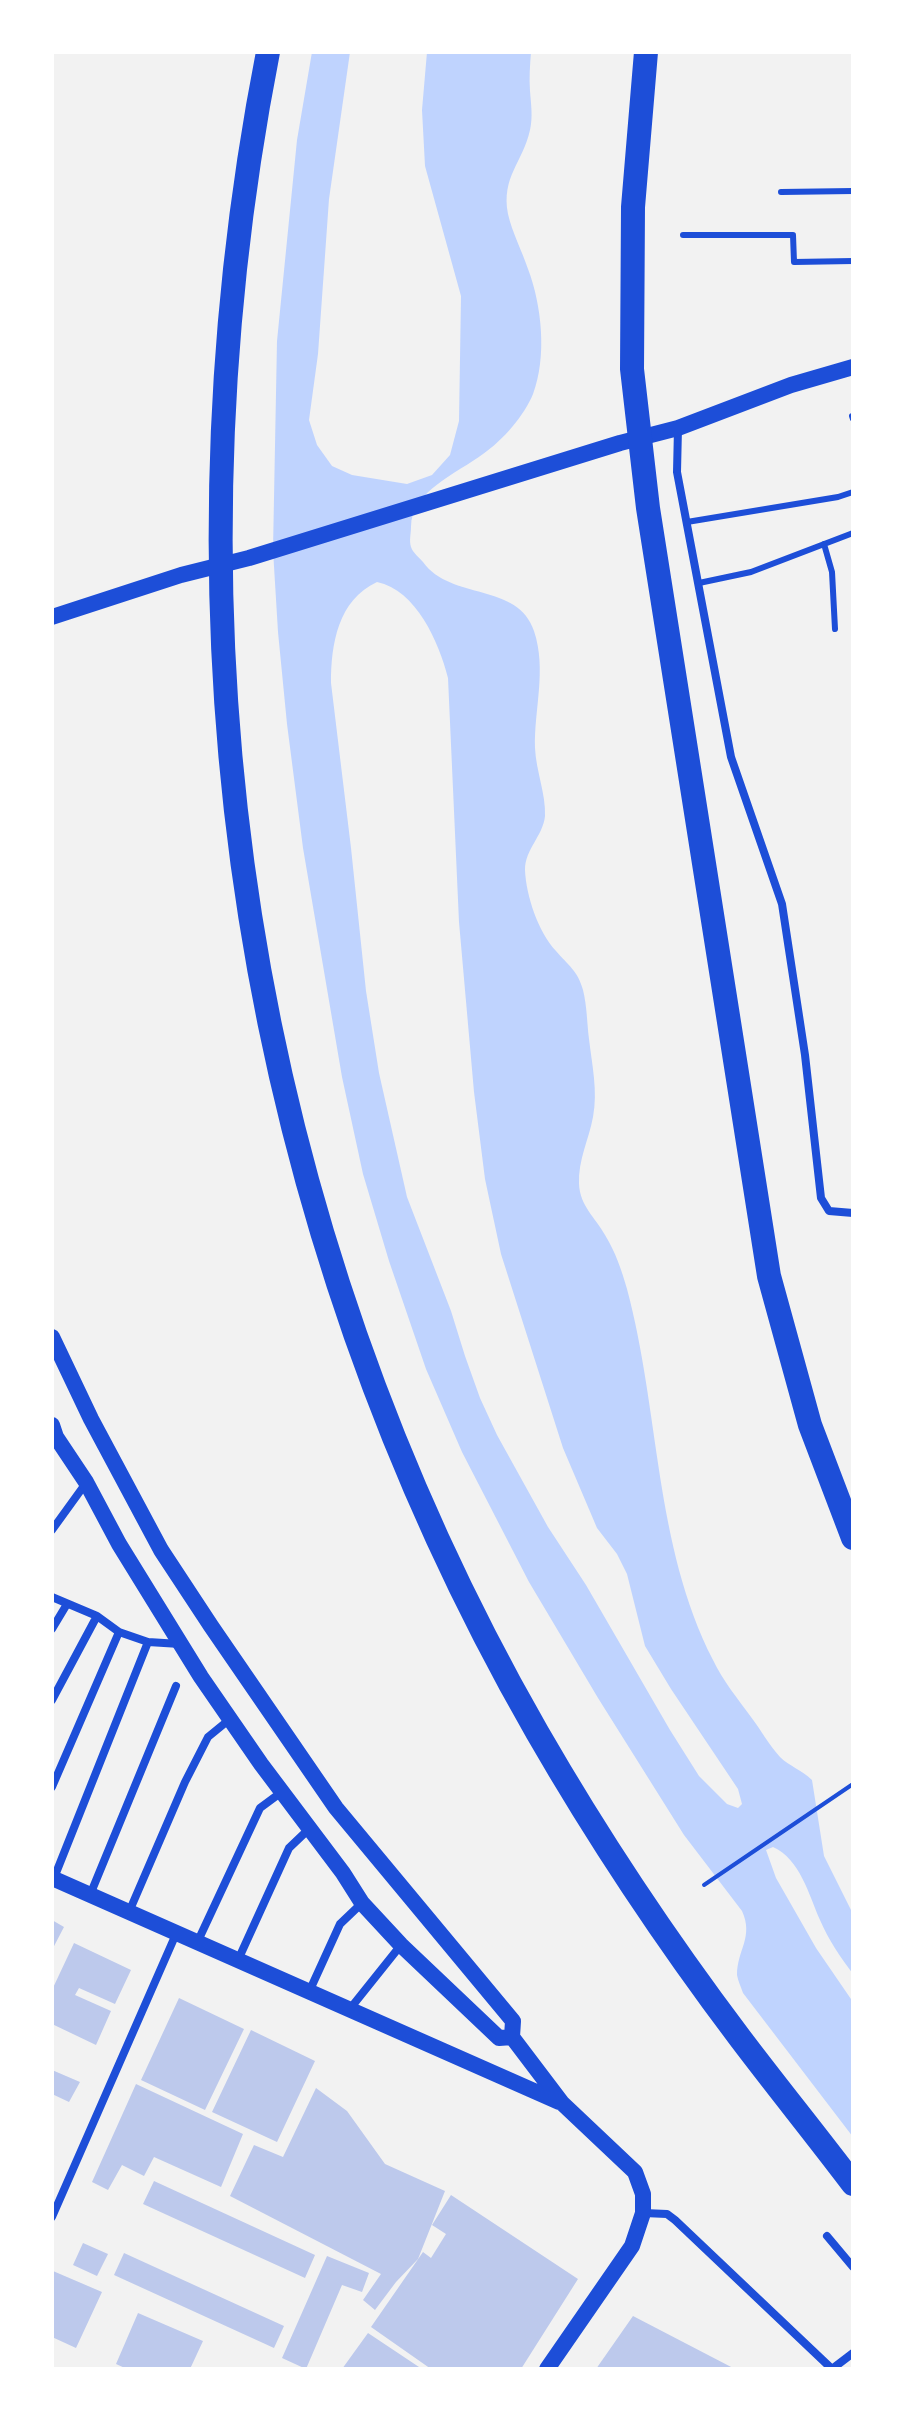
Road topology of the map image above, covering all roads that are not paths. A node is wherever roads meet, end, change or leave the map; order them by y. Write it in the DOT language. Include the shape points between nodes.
graph roads {
  1 [pos="268,52"];
  2 [pos="646,52"];
  3 [pos="853,191"];
  4 [pos="781,192"];
  5 [pos="683,235"];
  6 [pos="853,261"];
  7 [pos="853,367"];
  8 [pos="678,428"];
  9 [pos="853,492"];
  10 [pos="687,522"];
  11 [pos="853,533"];
  12 [pos="824,544"];
  13 [pos="699,583"];
  14 [pos="52,617"];
  15 [pos="835,629"];
  16 [pos="853,1213"];
  17 [pos="52,1337"];
  18 [pos="53,1435"];
  19 [pos="86,1482"];
  20 [pos="52,1530"];
  21 [pos="853,1538"];
  22 [pos="52,1597"];
  23 [pos="67,1604"];
  24 [pos="97,1616"];
  25 [pos="52,1629"];
  26 [pos="119,1632"];
  27 [pos="148,1642"];
  28 [pos="181,1644"];
  29 [pos="176,1686"];
  30 [pos="52,1700"];
  31 [pos="230,1719"];
  32 [pos="52,1787"];
  33 [pos="283,1791"];
  34 [pos="310,1828"];
  35 [pos="53,1878"];
  36 [pos="90,1895"];
  37 [pos="362,1903"];
  38 [pos="129,1912"];
  39 [pos="176,1934"];
  40 [pos="197,1943"];
  41 [pos="401,1945"];
  42 [pos="238,1961"];
  43 [pos="309,1992"];
  44 [pos="349,2010"];
  45 [pos="512,2037"];
  46 [pos="562,2103"];
  47 [pos="853,2184"];
  48 [pos="643,2213"];
  49 [pos="52,2217"];
  50 [pos="827,2236"];
  51 [pos="853,2267"];
  52 [pos="853,2353"];
  53 [pos="547,2369"];
  54 [pos="832,2369"];
  1 -- 47 [label="highway" via="226,350 220,491 222,633 238,839 274,1047 328,1254 404,1462 465,1597 535,1729 611,1855 738,2036"];
  2 -- 21 [label="highway" via="633,207 632,369 648,508 769,1276 810,1425"];
  3 -- 4 [label="lane"];
  5 -- 6 [label="lane" via="793,235 794,262"];
  7 -- 8 [label="main road"];
  8 -- 10 [label="street" via="677,472"];
  8 -- 14 [label="main road"];
  9 -- 10 [label="lane"];
  10 -- 13 [label="street"];
  11 -- 12 [label="lane"];
  12 -- 13 [label="lane" via="751,572"];
  12 -- 15 [label="lane" via="832,572"];
  13 -- 16 [label="street" via="731,757 782,904 821,1198 829,1211"];
  17 -- 45 [label="main road" via="161,1550 336,1808 513,2021"];
  18 -- 19 [label="main road"];
  19 -- 20 [label="street"];
  19 -- 28 [label="main road"];
  22 -- 23 [label="street"];
  23 -- 24 [label="street"];
  23 -- 25 [label="street"];
  24 -- 26 [label="street"];
  24 -- 30 [label="street"];
  26 -- 27 [label="street"];
  26 -- 32 [label="street"];
  27 -- 28 [label="street"];
  27 -- 35 [label="street"];
  28 -- 31 [label="main road"];
  29 -- 36 [label="street"];
  31 -- 33 [label="main road"];
  31 -- 38 [label="street" via="202,1748"];
  33 -- 34 [label="main road"];
  33 -- 40 [label="street" via="260,1808"];
  34 -- 37 [label="main road"];
  34 -- 42 [label="street" via="289,1848"];
  35 -- 36 [label="main road"];
  36 -- 38 [label="main road"];
  37 -- 41 [label="main road"];
  37 -- 43 [label="street" via="340,1924"];
  38 -- 39 [label="main road"];
  39 -- 40 [label="main road"];
  39 -- 49 [label="street"];
  40 -- 42 [label="main road"];
  41 -- 44 [label="street"];
  41 -- 45 [label="main road" via="499,2038"];
  42 -- 43 [label="main road"];
  43 -- 44 [label="main road"];
  44 -- 46 [label="main road"];
  45 -- 46 [label="main road"];
  46 -- 48 [label="main road" via="635,2172"];
  48 -- 53 [label="main road" via="632,2246"];
  48 -- 54 [label="street" via="659,2212 675,2220"];
  50 -- 51 [label="street"];
  52 -- 54 [label="street"];
}
